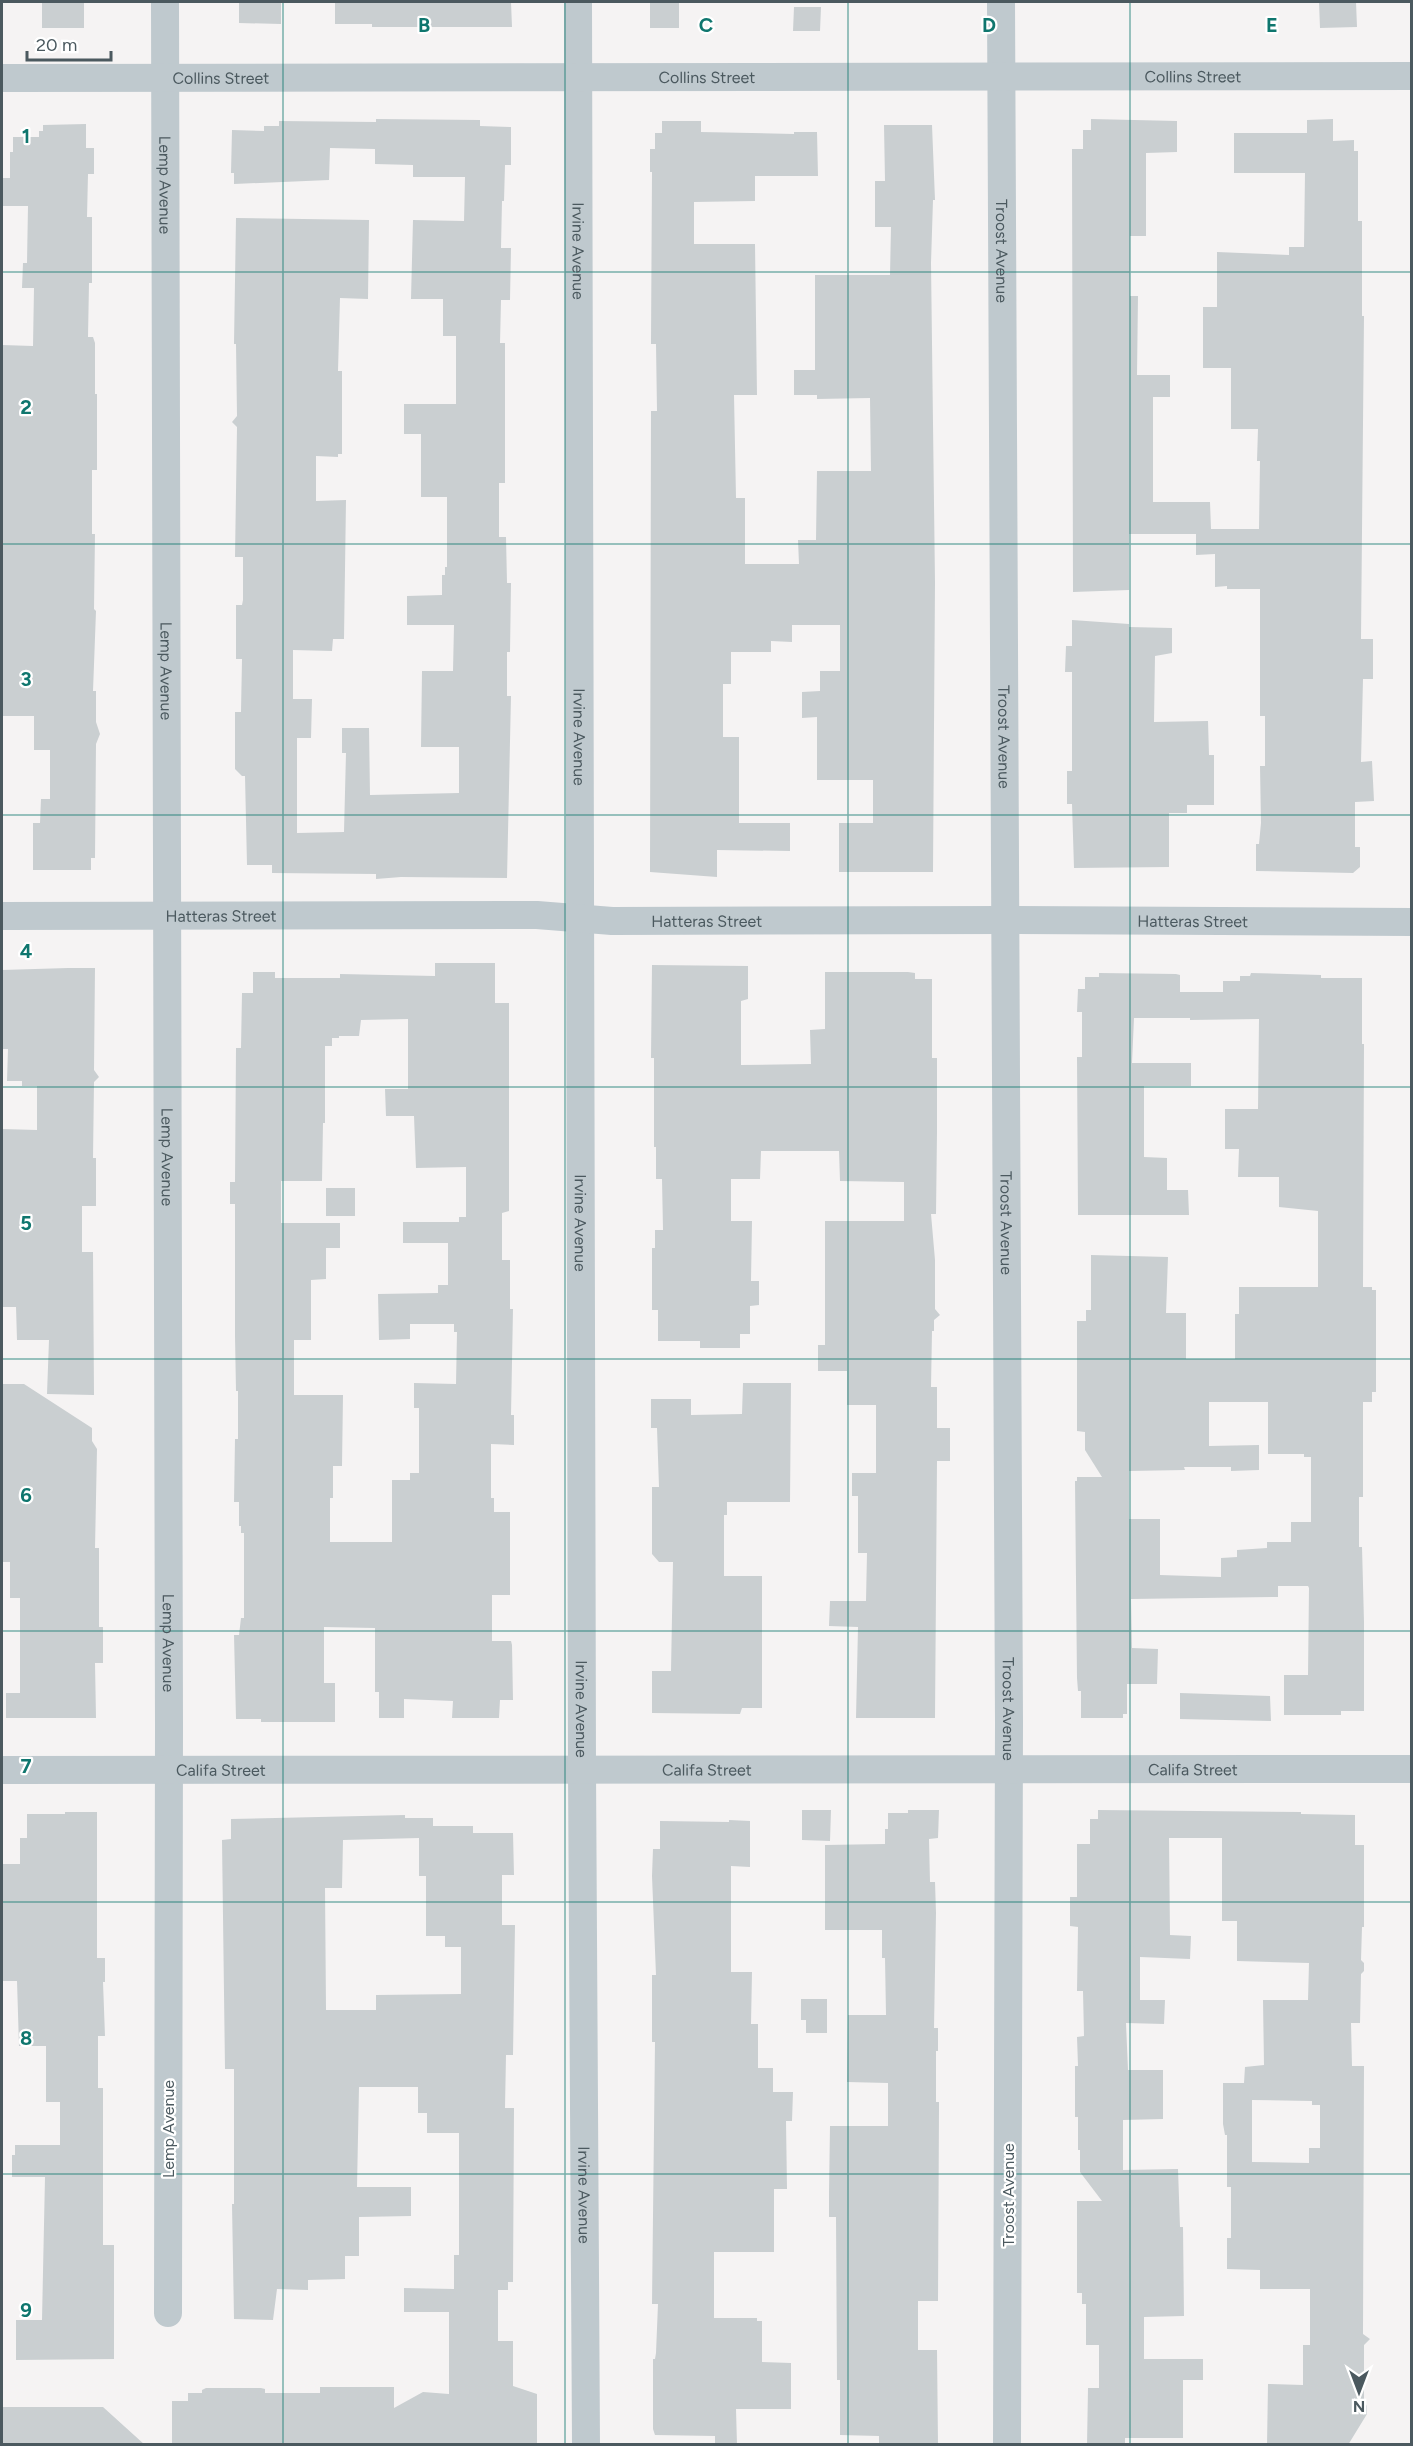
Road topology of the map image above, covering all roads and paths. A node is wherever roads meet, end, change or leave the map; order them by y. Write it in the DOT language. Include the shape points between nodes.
graph roads {
  1 [pos="165,2"];
  2 [pos="578,2"];
  3 [pos="1002,2"];
  4 [pos="1002,75"];
  5 [pos="1412,76"];
  6 [pos="2,78"];
  7 [pos="165,78"];
  8 [pos="578,78"];
  9 [pos="2,916"];
  10 [pos="166,917"];
  11 [pos="580,919"];
  12 [pos="1006,920"];
  13 [pos="1412,922"];
  14 [pos="169,1769"];
  15 [pos="582,1769"];
  16 [pos="1412,1769"];
  17 [pos="2,1770"];
  18 [pos="1009,1770"];
  19 [pos="168,2313"];
  20 [pos="586,2445"];
  21 [pos="1007,2445"];
  1 -- 7 [label="street, Lemp Avenue"];
  2 -- 8 [label="street, Irvine Avenue"];
  3 -- 4 [label="street, Troost Avenue"];
  4 -- 5 [label="street, Collins Street"];
  4 -- 8 [label="street, Collins Street"];
  4 -- 12 [label="street, Troost Avenue"];
  6 -- 7 [label="street, Collins Street"];
  7 -- 8 [label="street, Collins Street"];
  7 -- 10 [label="street, Lemp Avenue"];
  8 -- 11 [label="street, Irvine Avenue"];
  9 -- 10 [label="street, Hatteras Street"];
  10 -- 11 [label="street, Hatteras Street" via="537,915"];
  10 -- 14 [label="street, Lemp Avenue"];
  11 -- 12 [label="street, Hatteras Street"];
  11 -- 15 [label="street, Irvine Avenue"];
  12 -- 13 [label="street, Hatteras Street"];
  12 -- 18 [label="street, Troost Avenue"];
  14 -- 15 [label="street, Califa Street"];
  14 -- 17 [label="street, Califa Street"];
  14 -- 19 [label="street, Lemp Avenue"];
  15 -- 18 [label="street, Califa Street"];
  15 -- 20 [label="street, Irvine Avenue"];
  16 -- 18 [label="street, Califa Street"];
  18 -- 21 [label="street, Troost Avenue"];
}
